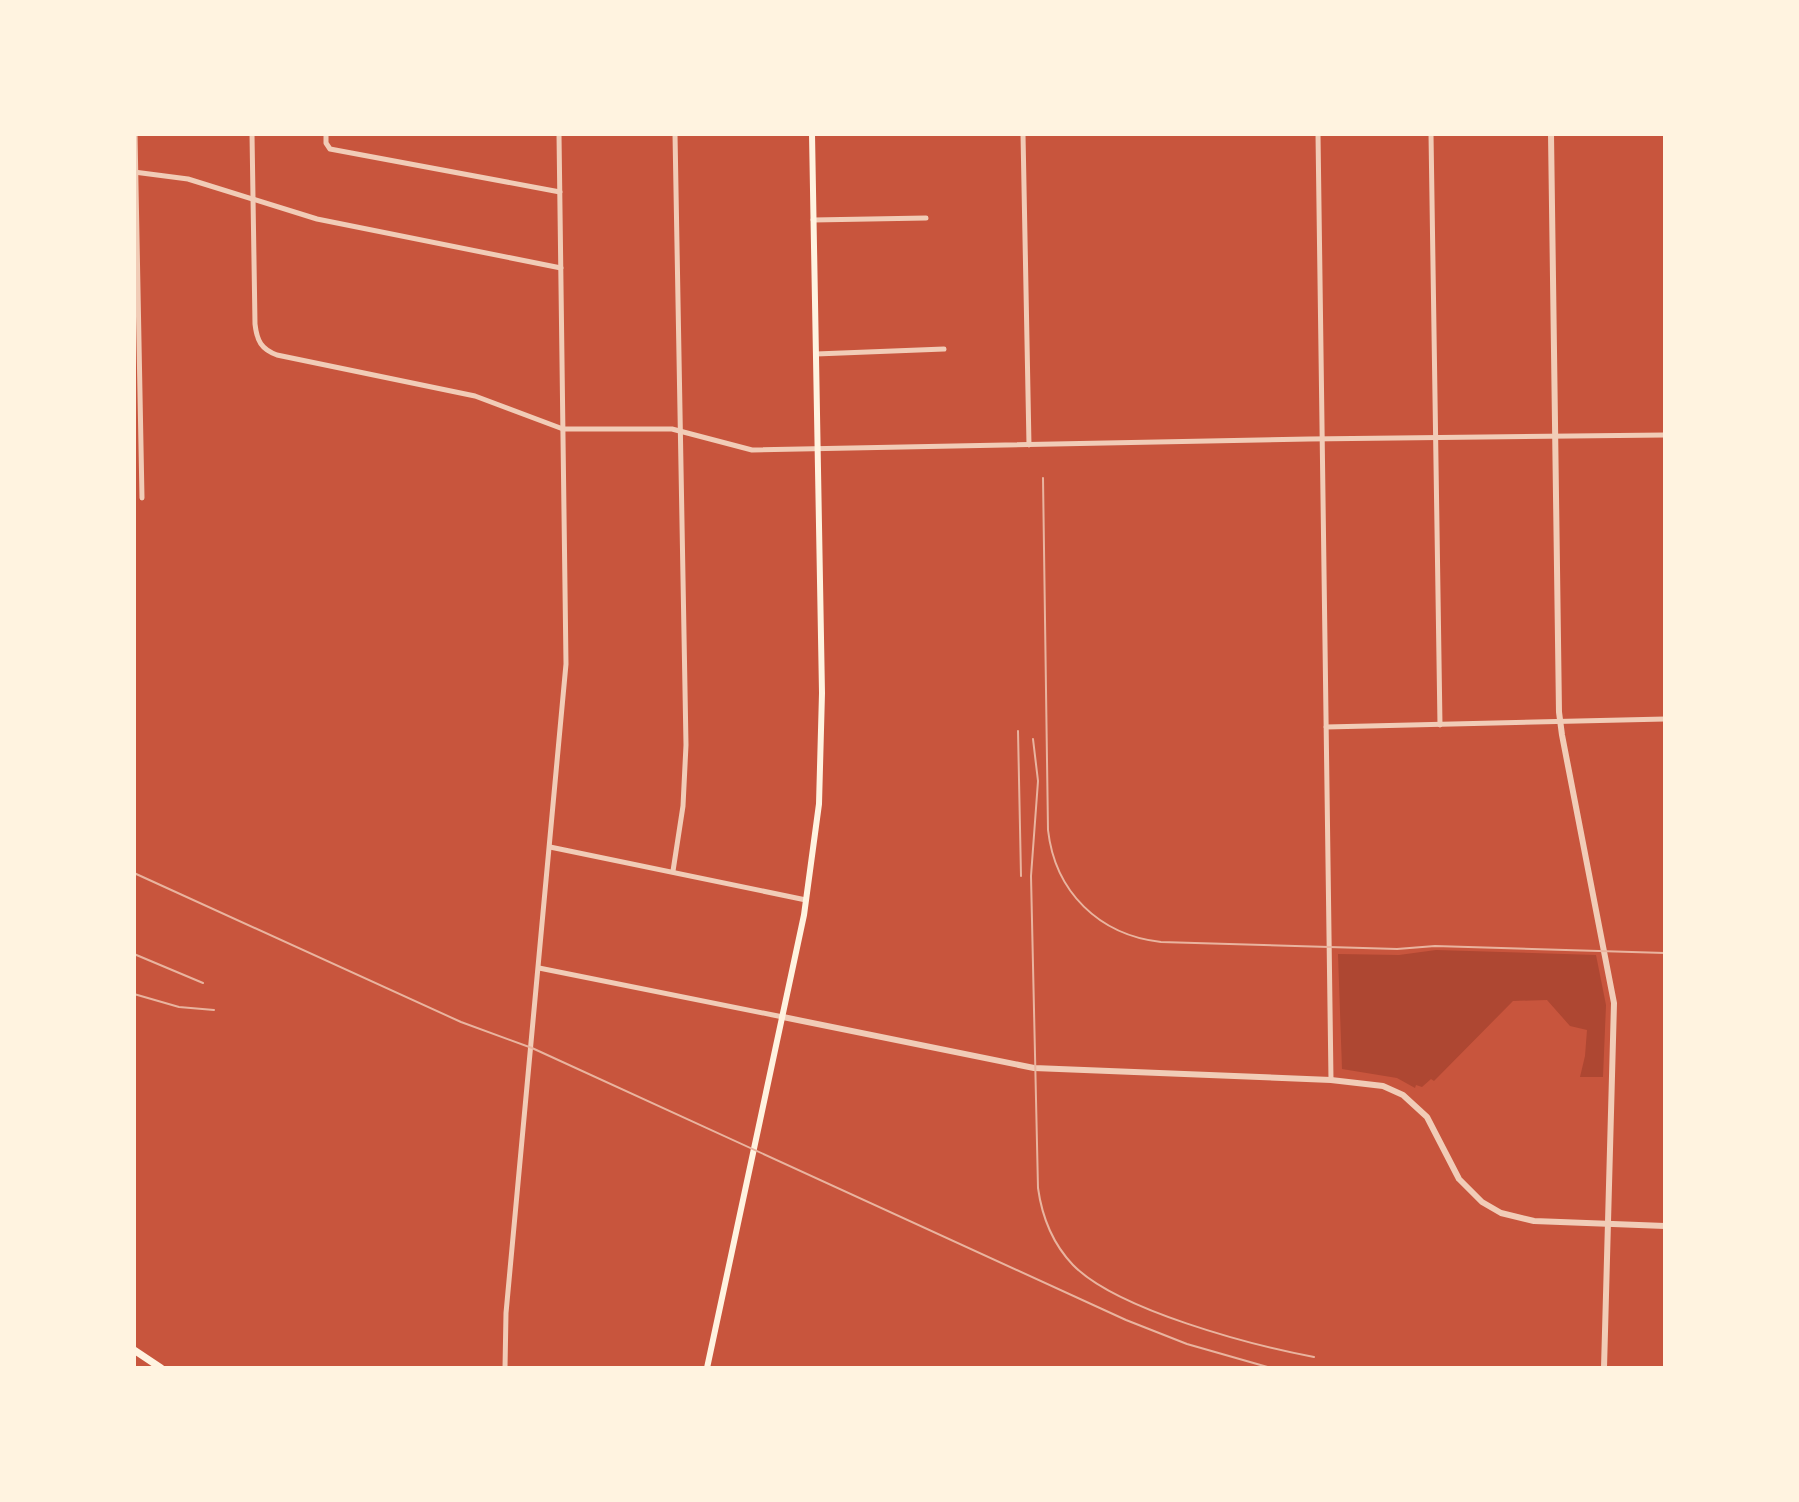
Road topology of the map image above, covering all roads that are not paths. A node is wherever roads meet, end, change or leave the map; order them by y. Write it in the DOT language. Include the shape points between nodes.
graph roads {
  1 [pos="135,134"];
  2 [pos="252,134"];
  3 [pos="326,134"];
  4 [pos="559,134"];
  5 [pos="675,134"];
  6 [pos="812,134"];
  7 [pos="1023,134"];
  8 [pos="1318,134"];
  9 [pos="1431,134"];
  10 [pos="1551,134"];
  11 [pos="135,172"];
  12 [pos="560,192"];
  13 [pos="253,201"];
  14 [pos="926,218"];
  15 [pos="813,220"];
  16 [pos="561,268"];
  17 [pos="944,349"];
  18 [pos="816,354"];
  19 [pos="563,429"];
  20 [pos="681,431"];
  21 [pos="1665,435"];
  22 [pos="1555,436"];
  23 [pos="1436,438"];
  24 [pos="1322,439"];
  25 [pos="1029,445"];
  26 [pos="817,448"];
  27 [pos="142,498"];
  28 [pos="1665,719"];
  29 [pos="1560,722"];
  30 [pos="1440,725"];
  31 [pos="1326,727"];
  32 [pos="550,847"];
  33 [pos="673,871"];
  34 [pos="807,901"];
  35 [pos="539,968"];
  36 [pos="783,1017"];
  37 [pos="1331,1080"];
  38 [pos="1608,1224"];
  39 [pos="1665,1226"];
  40 [pos="134,1350"];
  41 [pos="161,1368"];
  42 [pos="505,1368"];
  43 [pos="707,1368"];
  44 [pos="1604,1368"];
  1 -- 11 [label="street"];
  2 -- 13 [label="street"];
  3 -- 12 [label="street" via="330,149"];
  4 -- 12 [label="street"];
  5 -- 20 [label="street"];
  6 -- 15 [label="main road"];
  7 -- 25 [label="street"];
  8 -- 24 [label="street"];
  9 -- 23 [label="street"];
  10 -- 22 [label="street"];
  11 -- 13 [label="street" via="188,179"];
  11 -- 27 [label="street"];
  12 -- 16 [label="street"];
  13 -- 16 [label="street"];
  13 -- 19 [label="street" via="255,324 263,348 475,396"];
  14 -- 15 [label="street"];
  15 -- 18 [label="main road"];
  16 -- 19 [label="street"];
  17 -- 18 [label="street"];
  18 -- 26 [label="main road"];
  19 -- 20 [label="street"];
  19 -- 32 [label="street" via="568,628"];
  20 -- 26 [label="street" via="752,450"];
  20 -- 33 [label="street" via="686,757"];
  21 -- 22 [label="street"];
  22 -- 23 [label="street"];
  22 -- 29 [label="street"];
  23 -- 24 [label="street"];
  23 -- 30 [label="street"];
  24 -- 25 [label="street"];
  24 -- 31 [label="street"];
  25 -- 26 [label="street"];
  26 -- 34 [label="main road" via="822,744"];
  28 -- 29 [label="street"];
  29 -- 30 [label="street"];
  29 -- 38 [label="street" via="1614,1003"];
  30 -- 31 [label="street"];
  31 -- 37 [label="street"];
  32 -- 33 [label="street"];
  32 -- 35 [label="street"];
  33 -- 34 [label="street"];
  34 -- 36 [label="main road"];
  35 -- 36 [label="street"];
  35 -- 42 [label="street"];
  36 -- 37 [label="street" via="1044,1069"];
  36 -- 43 [label="main road"];
  37 -- 38 [label="street" via="1383,1086 1414,1103 1434,1127 1459,1179 1491,1208 1519,1219"];
  38 -- 39 [label="street"];
  38 -- 44 [label="street"];
  40 -- 41 [label="main road"];
}
